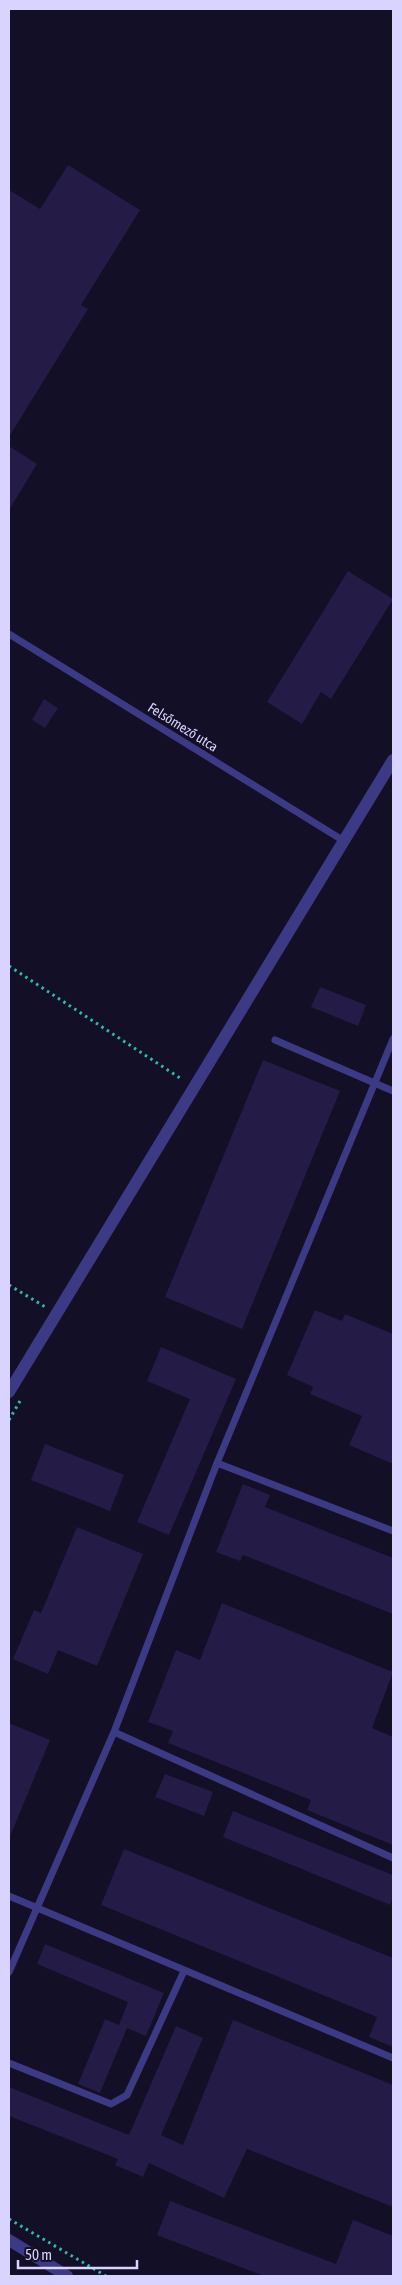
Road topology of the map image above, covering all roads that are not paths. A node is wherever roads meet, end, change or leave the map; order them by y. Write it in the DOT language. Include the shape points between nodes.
graph roads {
  1 [pos="9,634"];
  2 [pos="393,760"];
  3 [pos="344,841"];
  4 [pos="393,1039"];
  5 [pos="275,1040"];
  6 [pos="375,1084"];
  7 [pos="393,1091"];
  8 [pos="9,1392"];
  9 [pos="217,1464"];
  10 [pos="393,1531"];
  11 [pos="114,1732"];
  12 [pos="393,1858"];
  13 [pos="9,1896"];
  14 [pos="37,1908"];
  15 [pos="184,1971"];
  16 [pos="9,1972"];
  17 [pos="393,2058"];
  18 [pos="9,2063"];
  19 [pos="9,2240"];
  20 [pos="67,2276"];
  1 -- 3 [label="lane, Felsőmező utca"];
  2 -- 3 [label="street"];
  3 -- 8 [label="street"];
  4 -- 6 [label="lane"];
  5 -- 6 [label="lane"];
  6 -- 7 [label="lane"];
  6 -- 9 [label="lane"];
  9 -- 10 [label="lane"];
  9 -- 11 [label="lane"];
  11 -- 12 [label="lane"];
  11 -- 14 [label="lane"];
  13 -- 14 [label="lane"];
  14 -- 15 [label="lane"];
  14 -- 16 [label="lane"];
  15 -- 17 [label="lane"];
  15 -- 18 [label="lane" via="127,2095 111,2104"];
  19 -- 20 [label="street"];
}
